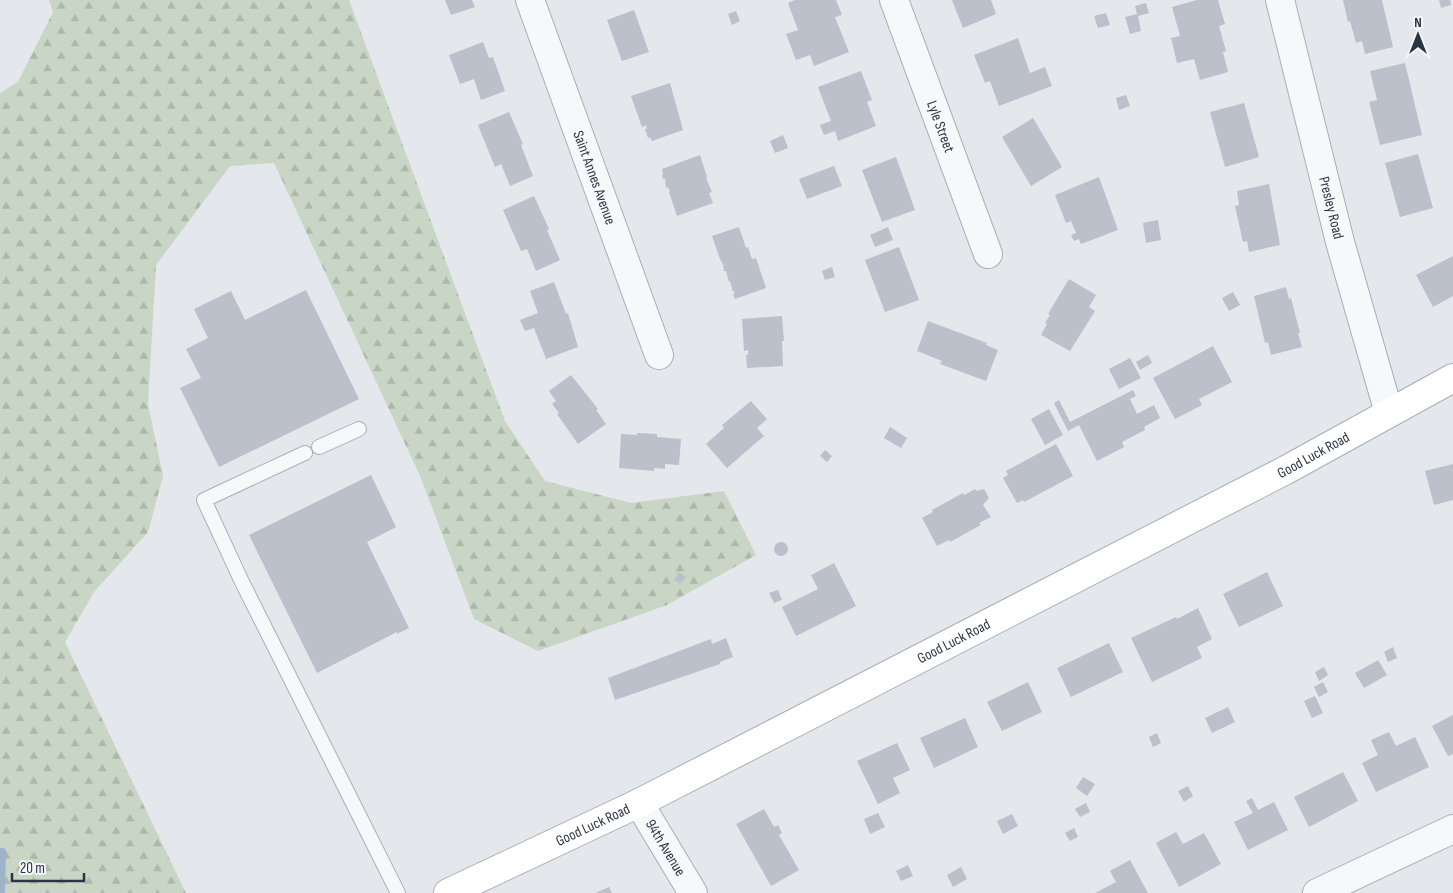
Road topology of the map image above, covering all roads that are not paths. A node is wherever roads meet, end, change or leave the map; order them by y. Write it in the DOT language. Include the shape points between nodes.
graph roads {
  1 [pos="530,0"];
  2 [pos="894,0"];
  3 [pos="1280,0"];
  4 [pos="988,254"];
  5 [pos="659,355"];
  6 [pos="1453,378"];
  7 [pos="1389,413"];
  8 [pos="359,429"];
  9 [pos="319,447"];
  10 [pos="305,453"];
  11 [pos="639,802"];
  12 [pos="1453,829"];
  13 [pos="398,893"];
  14 [pos="448,893"];
  15 [pos="693,893"];
  16 [pos="1317,893"];
  1 -- 5 [label="street, Saint Annes Avenue"];
  2 -- 4 [label="street, Lyle Street"];
  3 -- 7 [label="street, Presley Road" via="1340,242"];
  6 -- 7 [label="main road, Good Luck Road"];
  7 -- 11 [label="main road, Good Luck Road" via="1286,470"];
  8 -- 9 [label="lane"];
  10 -- 13 [label="lane" via="204,500"];
  11 -- 14 [label="main road, Good Luck Road"];
  11 -- 15 [label="street, 94th Avenue"];
  12 -- 16 [label="street"];
}
